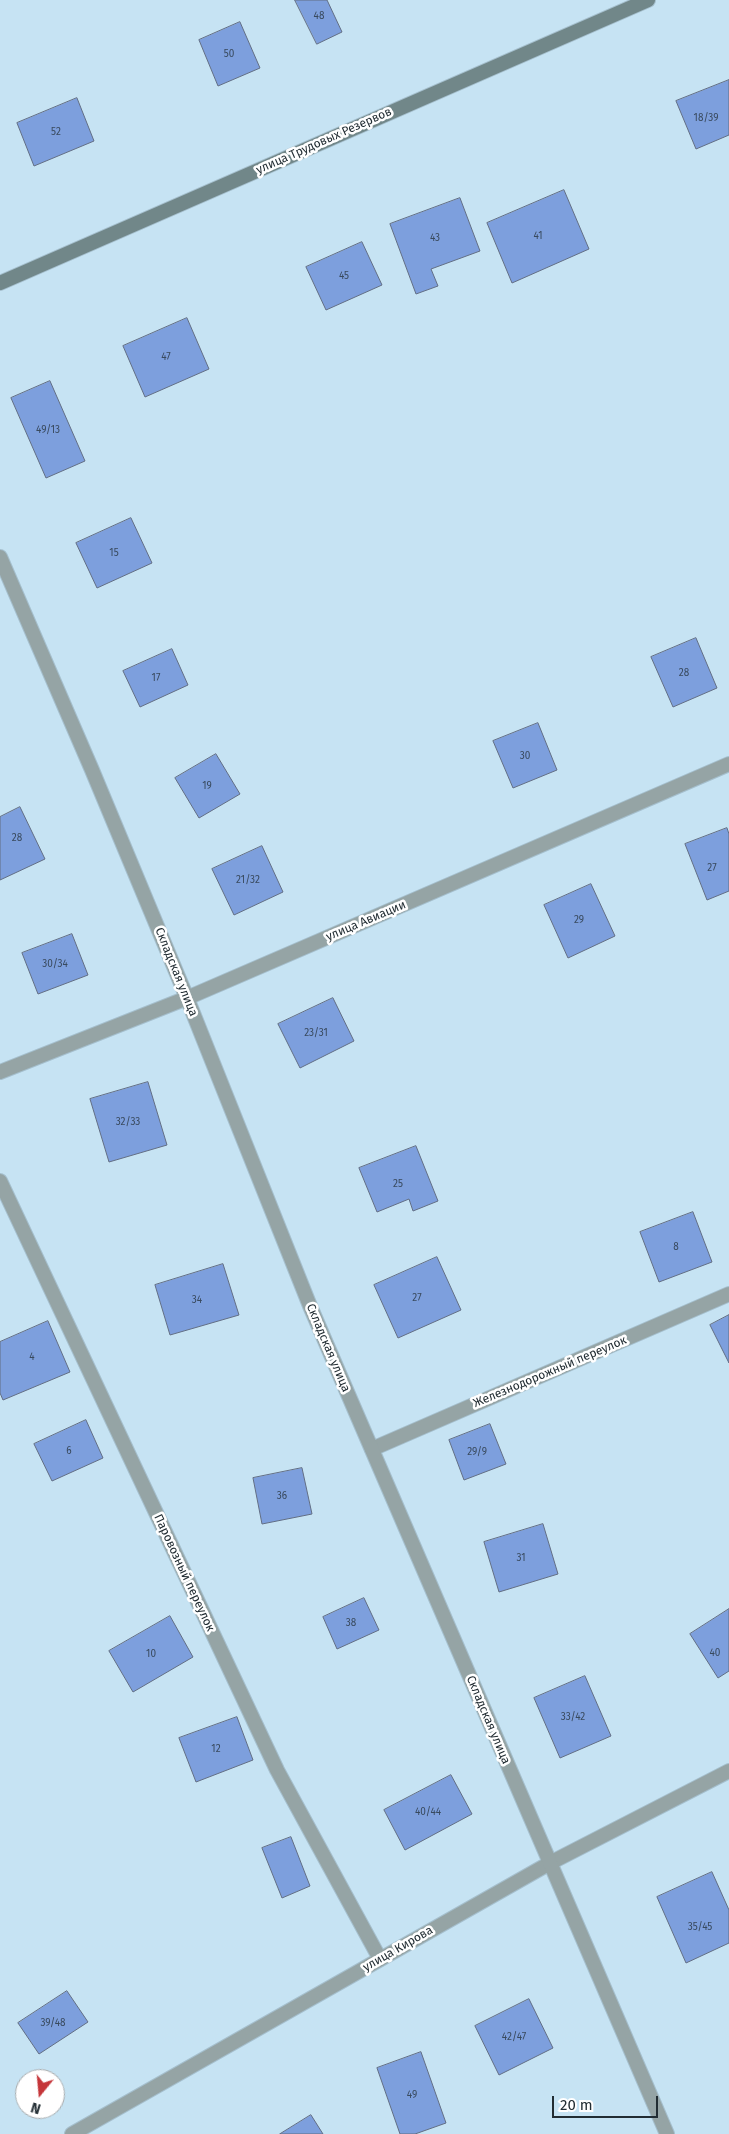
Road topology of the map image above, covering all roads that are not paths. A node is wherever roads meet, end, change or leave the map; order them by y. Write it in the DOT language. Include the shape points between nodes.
graph roads {
  1 [pos="648,0"];
  2 [pos="0,283"];
  3 [pos="0,557"];
  4 [pos="729,764"];
  5 [pos="187,998"];
  6 [pos="0,1072"];
  7 [pos="0,1181"];
  8 [pos="729,1294"];
  9 [pos="372,1449"];
  10 [pos="729,1771"];
  11 [pos="550,1862"];
  12 [pos="380,1959"];
  13 [pos="72,2134"];
  14 [pos="667,2134"];
  1 -- 2 [label="main road, улица Трудовых Резервов"];
  3 -- 5 [label="street, Складская улица"];
  4 -- 5 [label="street, улица Авиации"];
  5 -- 6 [label="street, улица Авиации"];
  5 -- 9 [label="street, Складская улица" via="310,1306"];
  7 -- 12 [label="street, Паровозный переулок" via="277,1770"];
  8 -- 9 [label="street, Железнодорожный переулок"];
  9 -- 11 [label="street, Складская улица"];
  10 -- 11 [label="street, улица Кирова"];
  11 -- 12 [label="street, улица Кирова"];
  11 -- 14 [label="street, Складская улица"];
  12 -- 13 [label="street, улица Кирова"];
}
